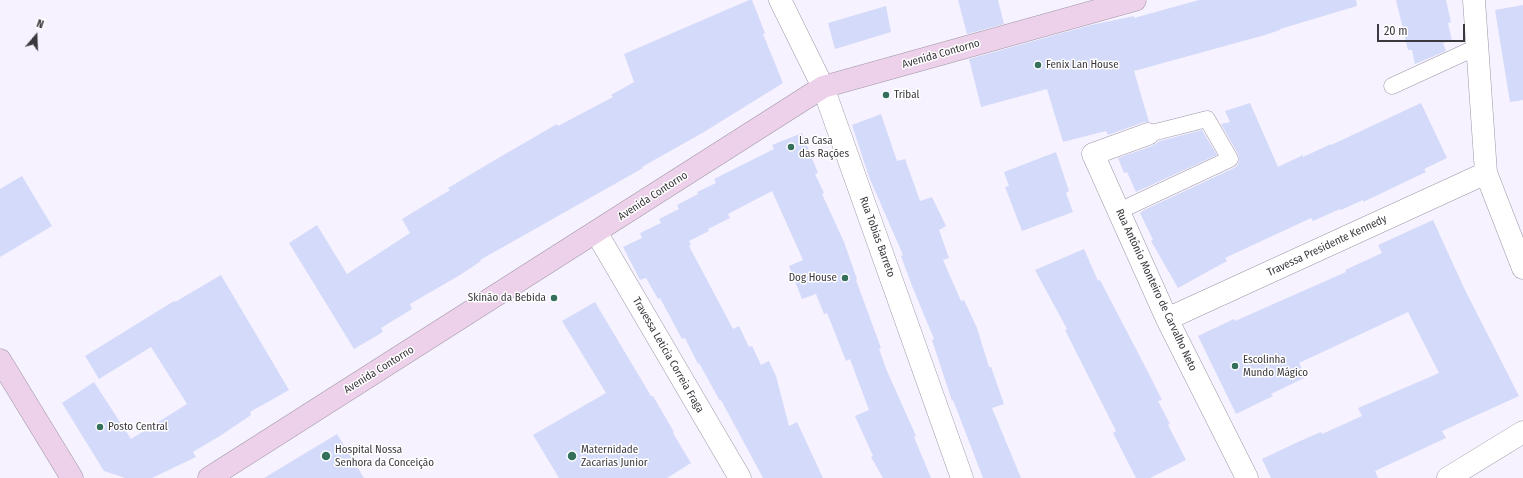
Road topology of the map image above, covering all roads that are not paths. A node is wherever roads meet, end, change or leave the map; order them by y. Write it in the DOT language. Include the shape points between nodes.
graph roads {
  1 [pos="780,0"];
  2 [pos="1135,0"];
  3 [pos="1474,0"];
  4 [pos="1477,47"];
  5 [pos="1392,86"];
  6 [pos="823,87"];
  7 [pos="1148,134"];
  8 [pos="1486,173"];
  9 [pos="1119,211"];
  10 [pos="596,232"];
  11 [pos="1523,268"];
  12 [pos="1167,319"];
  13 [pos="0,360"];
  14 [pos="1523,432"];
  15 [pos="72,478"];
  16 [pos="209,478"];
  17 [pos="740,478"];
  18 [pos="962,478"];
  19 [pos="1247,478"];
  20 [pos="1448,478"];
  1 -- 6 [label="street, Rua Tobias Barreto"];
  2 -- 6 [label="main road, Avenida Contorno"];
  3 -- 4 [label="street"];
  4 -- 5 [label="lane"];
  4 -- 8 [label="street"];
  6 -- 10 [label="main road, Avenida Contorno"];
  6 -- 18 [label="street, Rua Tobias Barreto"];
  7 -- 9 [label="street, Rua Antônio Monteiro de Carvalho Neto" via="1093,154"];
  7 -- 9 [label="lane" via="1207,119 1230,159"];
  8 -- 11 [label="street"];
  8 -- 12 [label="street, Travessa Presidente Kennedy"];
  9 -- 12 [label="street, Rua Antônio Monteiro de Carvalho Neto"];
  10 -- 16 [label="main road, Avenida Contorno"];
  10 -- 17 [label="street, Travessa Leticia Correia Fraga"];
  12 -- 19 [label="street, Rua Antônio Monteiro de Carvalho Neto"];
  13 -- 15 [label="main road"];
  14 -- 20 [label="street"];
}
